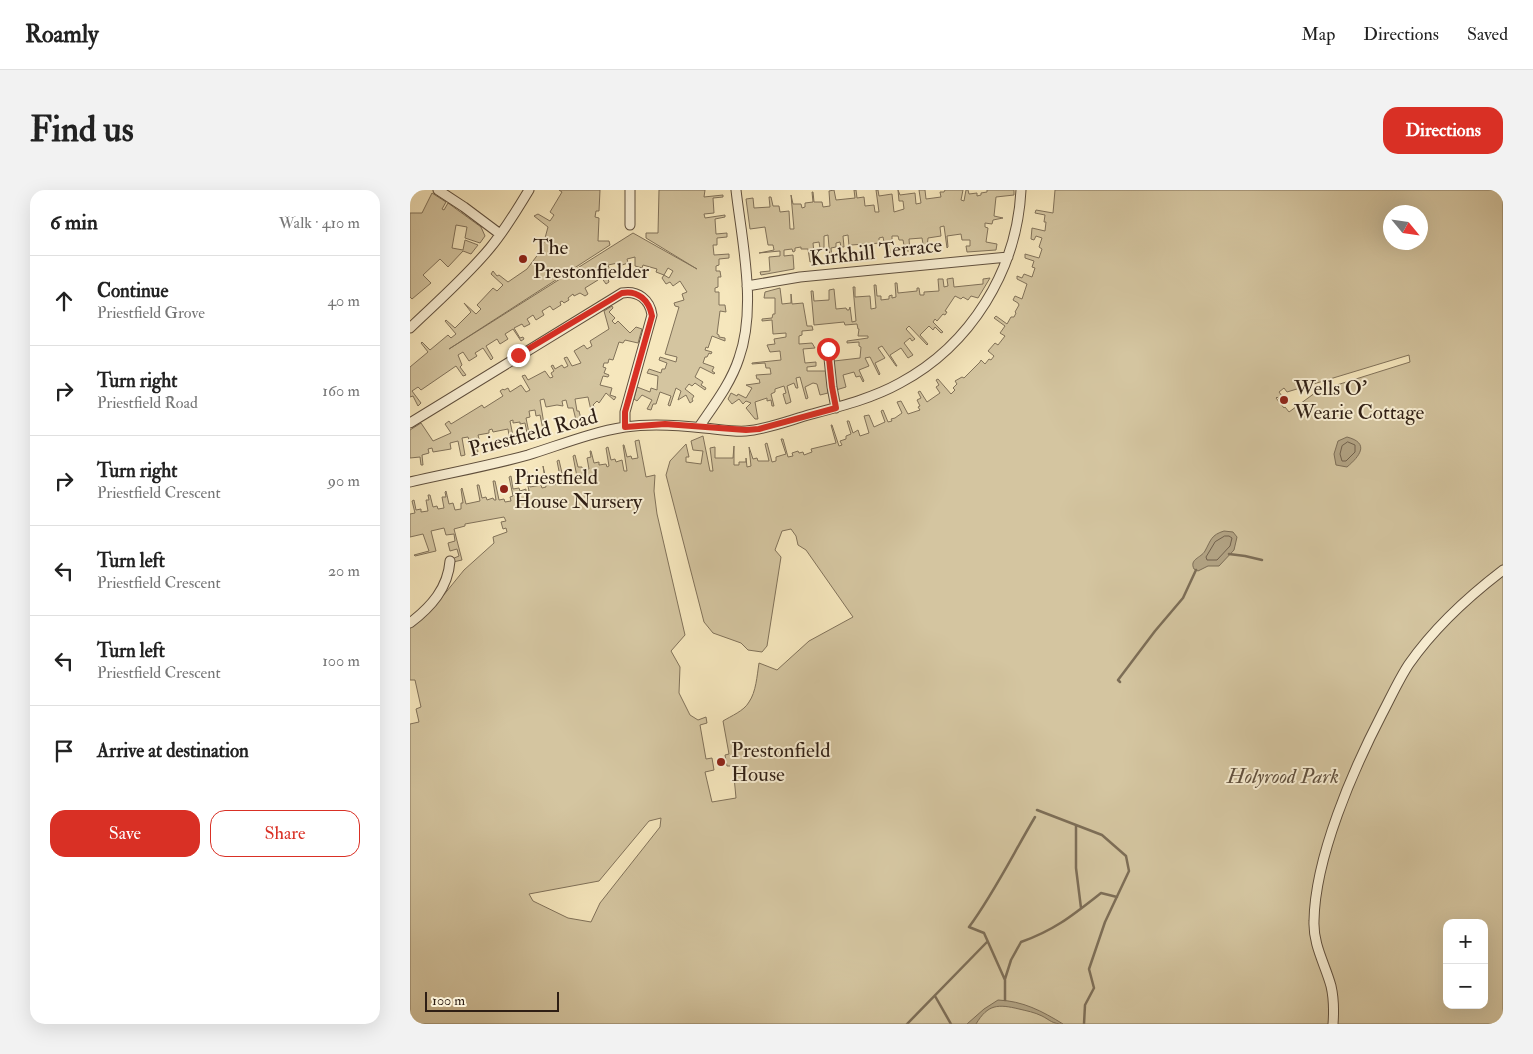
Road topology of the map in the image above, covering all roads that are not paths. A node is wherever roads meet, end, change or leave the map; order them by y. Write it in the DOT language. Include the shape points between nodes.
graph roads {
  1 [pos="438,190"];
  2 [pos="529,190"];
  3 [pos="630,190"];
  4 [pos="736,190"];
  5 [pos="1021,190"];
  6 [pos="630,225"];
  7 [pos="500,234"];
  8 [pos="1008,257"];
  9 [pos="747,286"];
  10 [pos="410,328"];
  11 [pos="828,349"];
  12 [pos="836,408"];
  13 [pos="410,423"];
  14 [pos="625,427"];
  15 [pos="699,427"];
  16 [pos="410,482"];
  17 [pos="450,561"];
  18 [pos="1503,570"];
  19 [pos="410,623"];
  20 [pos="1333,1024"];
  1 -- 7 [label="street"];
  2 -- 7 [label="street"];
  3 -- 6 [label="street"];
  4 -- 9 [label="street"];
  5 -- 8 [label="street, Priestfield Road"];
  7 -- 10 [label="street" via="466,274"];
  8 -- 9 [label="street, Kirkhill Terrace" via="800,277"];
  8 -- 12 [label="street, Priestfield Road" via="977,316 937,358 884,391"];
  9 -- 15 [label="street" via="746,324 739,358 727,385"];
  11 -- 12 [label="street"];
  12 -- 15 [label="street, Priestfield Road" via="759,429"];
  13 -- 14 [label="street" via="622,293 631,292 646,300 652,316 625,412"];
  14 -- 15 [label="street, Priestfield Road" via="665,424"];
  14 -- 16 [label="street, Priestfield Road" via="510,460"];
  17 -- 19 [label="street" via="446,580 438,595"];
  18 -- 20 [label="street" via="1449,618 1409,664 1375,728 1335,824 1323,865 1314,920 1317,948 1333,996"];
}
